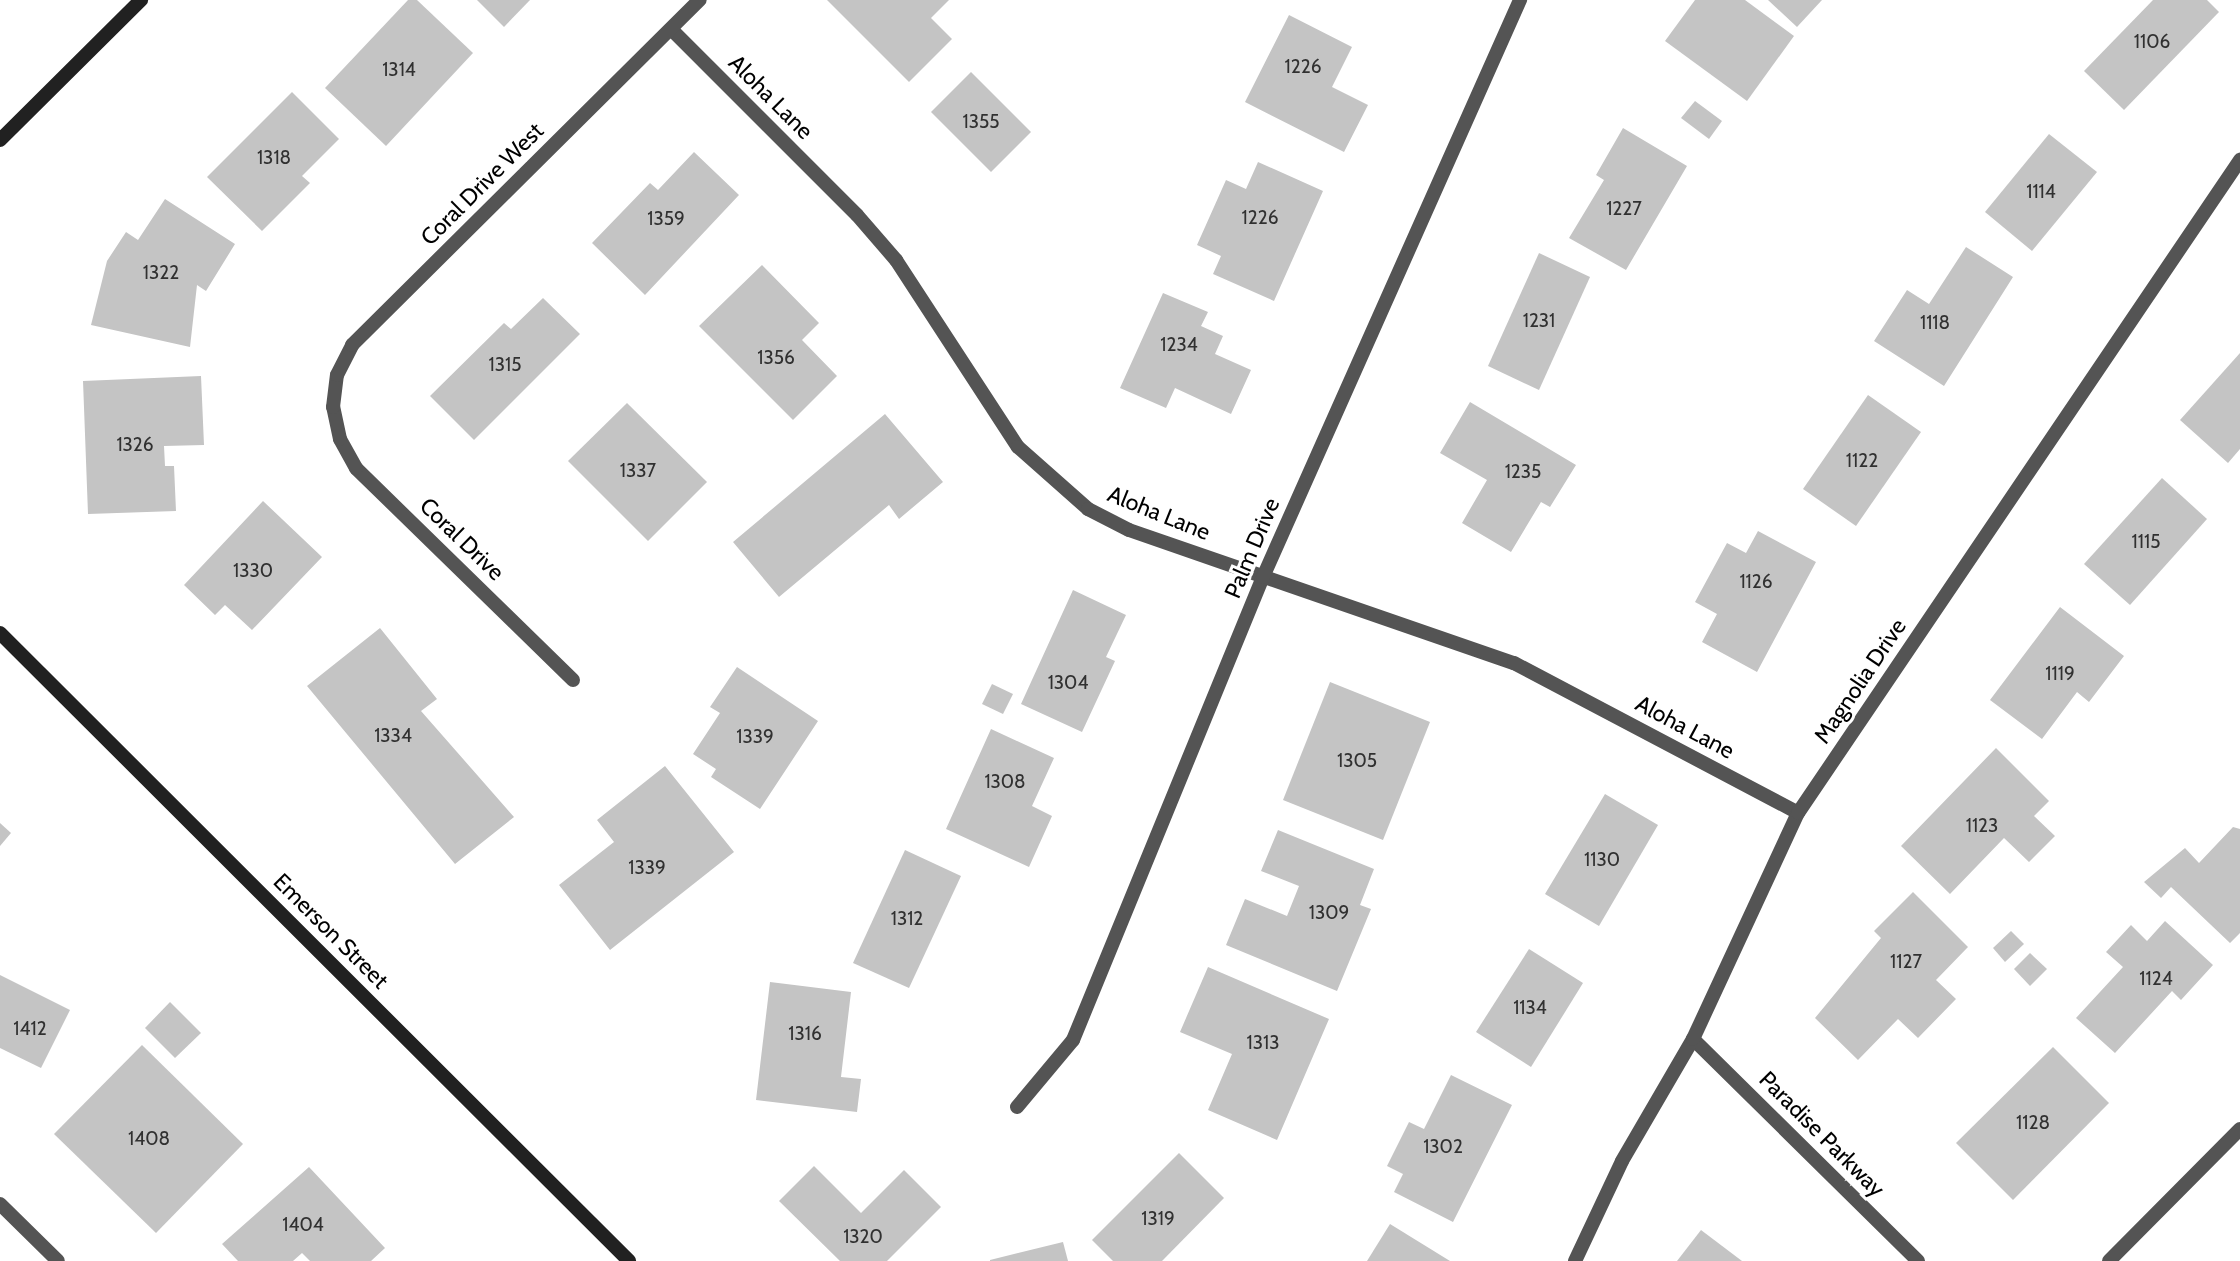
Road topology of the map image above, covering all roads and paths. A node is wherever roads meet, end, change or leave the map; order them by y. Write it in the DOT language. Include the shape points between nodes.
graph roads {
  1 [pos="141,0"];
  2 [pos="700,0"];
  3 [pos="1520,0"];
  4 [pos="671,29"];
  5 [pos="0,139"];
  6 [pos="2240,160"];
  7 [pos="335,419"];
  8 [pos="1263,577"];
  9 [pos="0,634"];
  10 [pos="573,680"];
  11 [pos="1798,813"];
  12 [pos="1693,1039"];
  13 [pos="1017,1107"];
  14 [pos="2240,1129"];
  15 [pos="0,1204"];
  16 [pos="58,1261"];
  17 [pos="629,1261"];
  18 [pos="1575,1261"];
  19 [pos="1918,1261"];
  20 [pos="2109,1261"];
  1 -- 5 [label="main road"];
  2 -- 4 [label="street, Coral Drive West"];
  3 -- 8 [label="street, Palm Drive"];
  4 -- 7 [label="street, Coral Drive West" via="352,345 337,375"];
  4 -- 8 [label="street, Aloha Lane" via="896,260 1018,447 1050,481 1129,530"];
  6 -- 11 [label="street, Magnolia Drive"];
  7 -- 10 [label="street, Coral Drive" via="356,468"];
  8 -- 11 [label="street, Aloha Lane" via="1514,663"];
  8 -- 13 [label="street, Palm Drive" via="1073,1040"];
  9 -- 17 [label="main road, Emerson Street"];
  11 -- 12 [label="street, Magnolia Drive"];
  12 -- 18 [label="street, Magnolia Drive" via="1622,1161"];
  12 -- 19 [label="street, Paradise Parkway"];
  14 -- 20 [label="street"];
  15 -- 16 [label="street"];
}
